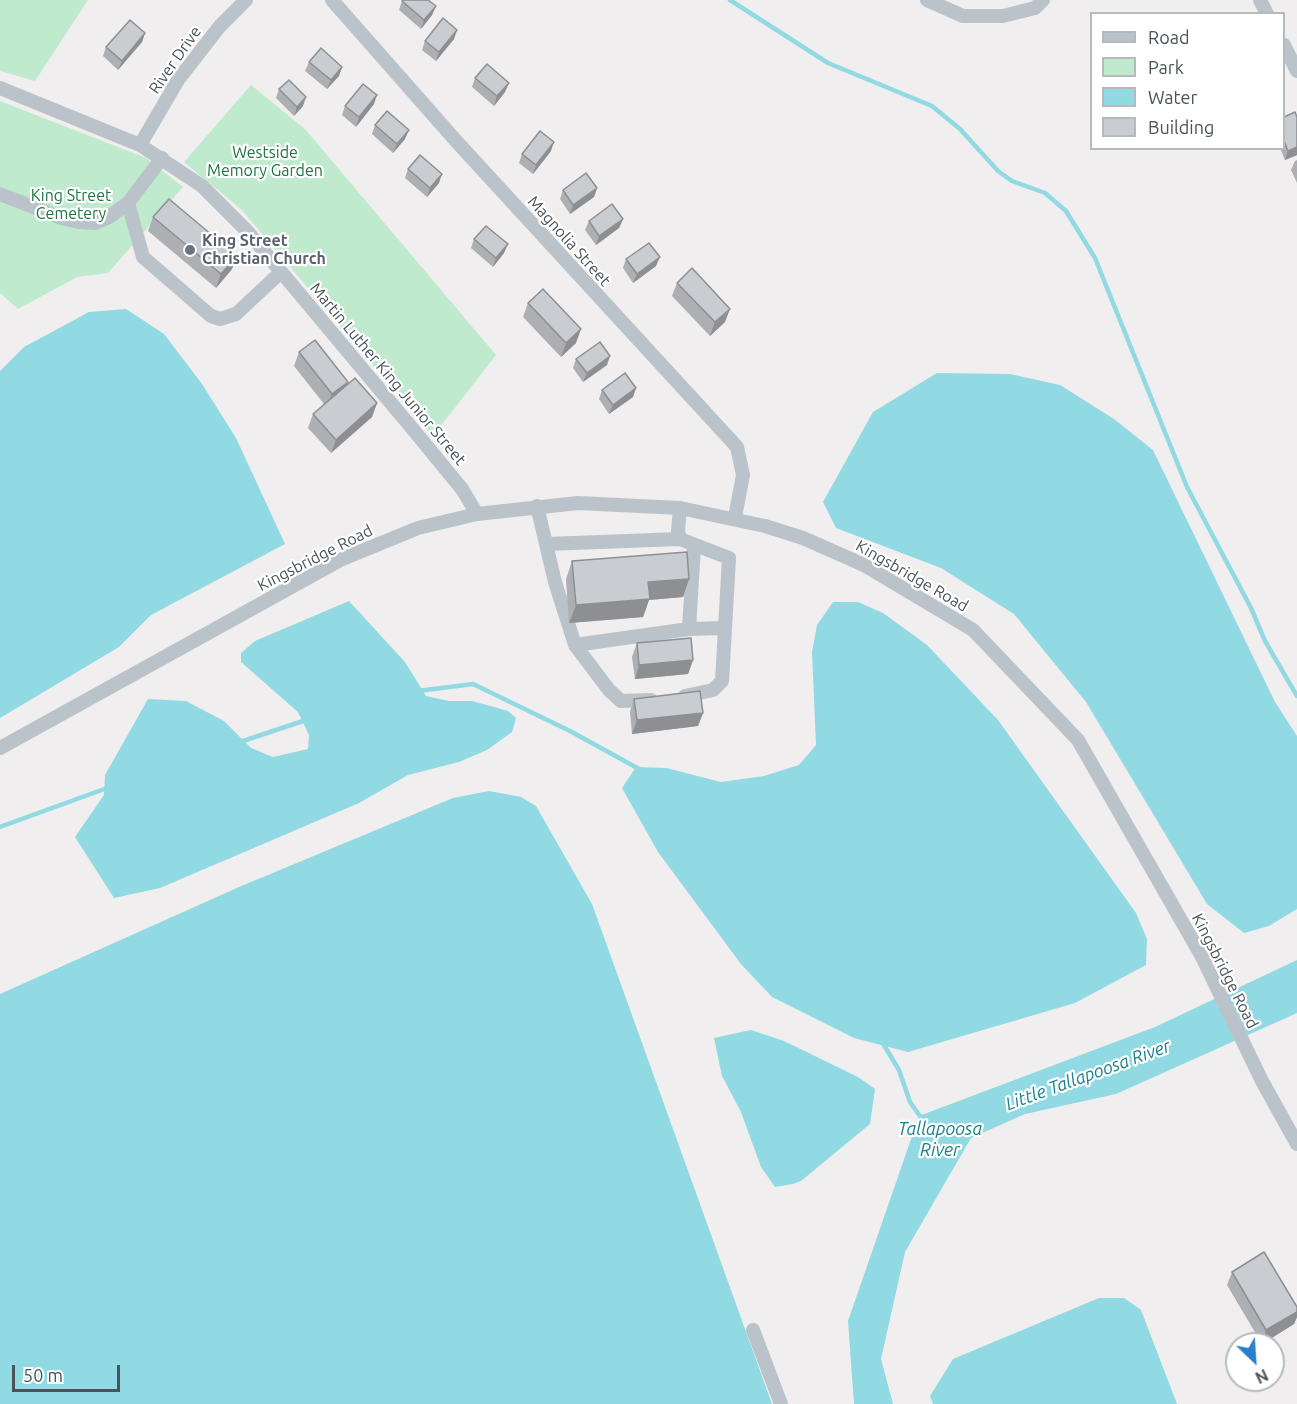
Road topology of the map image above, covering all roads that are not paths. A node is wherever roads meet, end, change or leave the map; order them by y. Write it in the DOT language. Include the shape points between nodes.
graph roads {
  1 [pos="246,0"];
  2 [pos="332,0"];
  3 [pos="927,0"];
  4 [pos="1043,0"];
  5 [pos="1285,47"];
  6 [pos="1297,71"];
  7 [pos="0,88"];
  8 [pos="140,144"];
  9 [pos="162,158"];
  10 [pos="0,194"];
  11 [pos="128,203"];
  12 [pos="281,272"];
  13 [pos="537,506"];
  14 [pos="680,508"];
  15 [pos="477,514"];
  16 [pos="735,518"];
  17 [pos="680,539"];
  18 [pos="546,544"];
  19 [pos="694,546"];
  20 [pos="724,628"];
  21 [pos="688,629"];
  22 [pos="575,645"];
  23 [pos="0,748"];
  24 [pos="1297,1144"];
  25 [pos="753,1330"];
  26 [pos="781,1404"];
  1 -- 8 [label="street, River Drive" via="178,80"];
  2 -- 16 [label="street, Magnolia Street" via="737,447 743,476"];
  3 -- 4 [label="street" via="963,16 1003,16 1035,8"];
  5 -- 6 [label="street"];
  7 -- 8 [label="street, Martin Luther King Junior Street"];
  8 -- 9 [label="street, Martin Luther King Junior Street"];
  9 -- 11 [label="street"];
  9 -- 12 [label="street, Martin Luther King Junior Street" via="228,210"];
  10 -- 11 [label="street" via="80,222 95,223"];
  11 -- 12 [label="street" via="143,257 211,316 220,319 236,314"];
  12 -- 15 [label="street, Martin Luther King Junior Street" via="462,489"];
  13 -- 14 [label="street, Kingsbridge Road" via="624,503"];
  13 -- 15 [label="street, Kingsbridge Road"];
  13 -- 18 [label="street"];
  14 -- 16 [label="street, Kingsbridge Road"];
  14 -- 17 [label="street"];
  15 -- 23 [label="street, Kingsbridge Road" via="418,528 349,555"];
  16 -- 24 [label="street, Kingsbridge Road" via="803,538 864,565 973,630 1078,740 1201,955"];
  17 -- 18 [label="street"];
  17 -- 19 [label="street"];
  18 -- 22 [label="street"];
  19 -- 20 [label="street" via="729,558"];
  19 -- 21 [label="street"];
  20 -- 21 [label="street"];
  20 -- 22 [label="street" via="722,681 713,690 669,698 621,701"];
  21 -- 22 [label="street"];
  25 -- 26 [label="street"];
}
